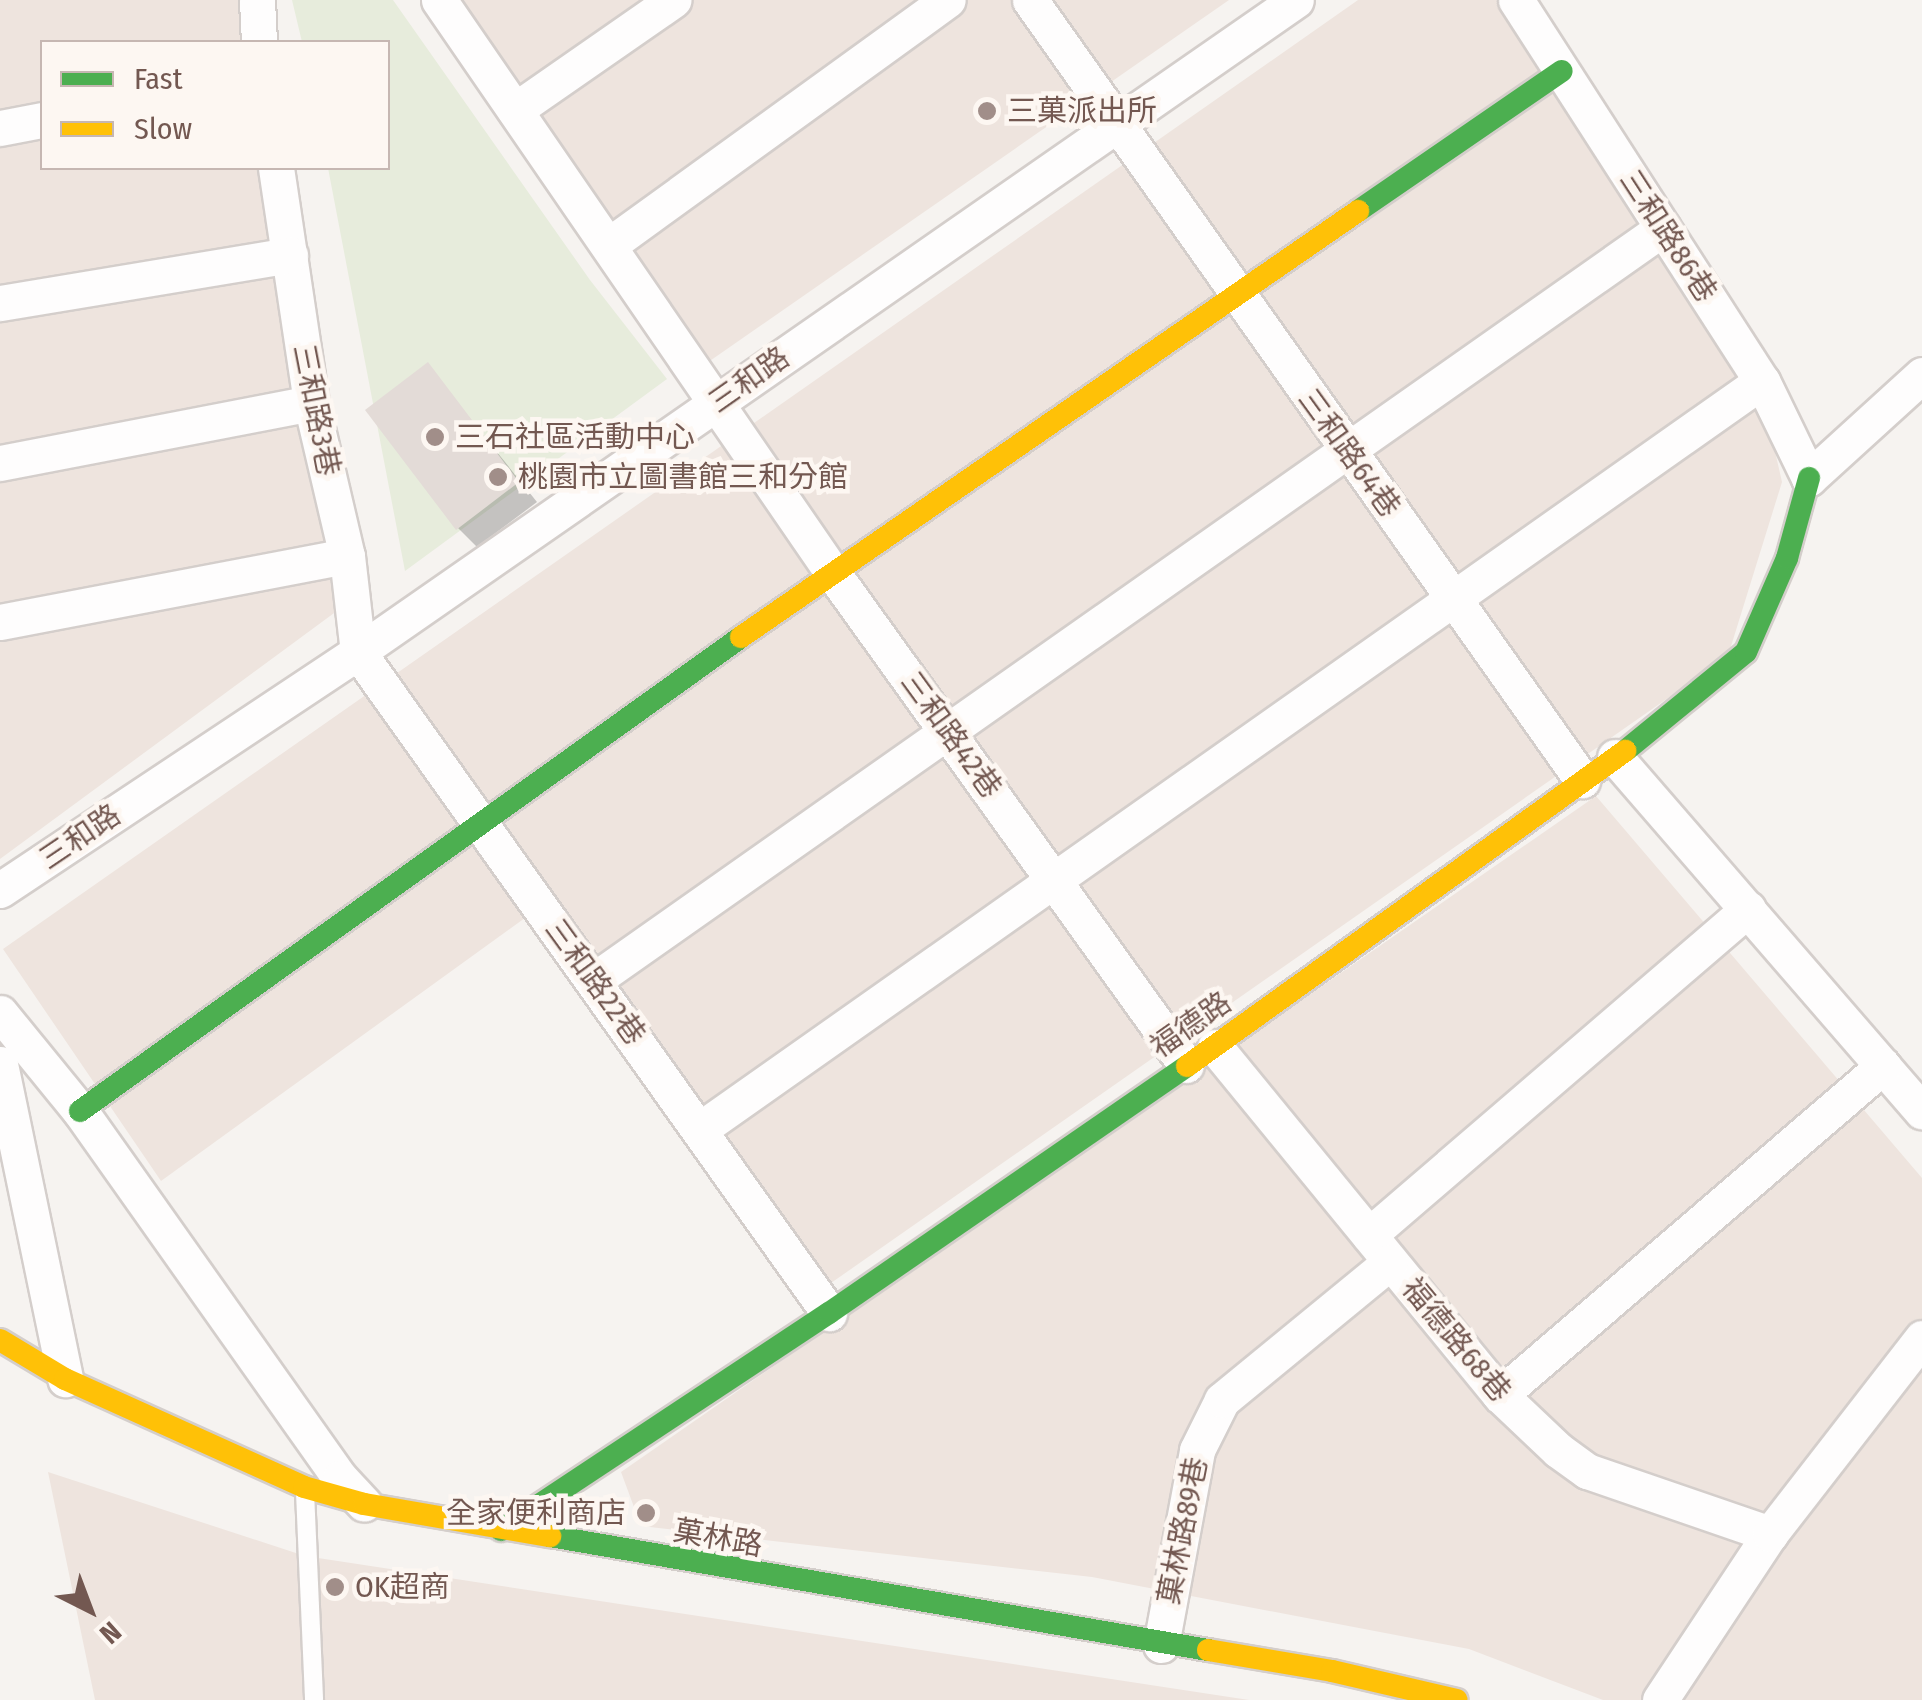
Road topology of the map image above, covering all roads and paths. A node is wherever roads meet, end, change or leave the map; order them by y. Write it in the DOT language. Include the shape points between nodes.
graph roads {
  1 [pos="257,0"];
  2 [pos="439,0"];
  3 [pos="672,0"];
  4 [pos="948,0"];
  5 [pos="1030,0"];
  6 [pos="1296,0"];
  7 [pos="1516,0"];
  8 [pos="260,40"];
  9 [pos="1562,71"];
  10 [pos="514,110"];
  11 [pos="40,120"];
  12 [pos="1116,126"];
  13 [pos="0,128"];
  14 [pos="276,170"];
  15 [pos="1663,228"];
  16 [pos="608,245"];
  17 [pos="290,255"];
  18 [pos="1235,293"];
  19 [pos="0,303"];
  20 [pos="1922,374"];
  21 [pos="1762,381"];
  22 [pos="717,402"];
  23 [pos="312,403"];
  24 [pos="1346,448"];
  25 [pos="0,463"];
  26 [pos="1809,478"];
  27 [pos="347,556"];
  28 [pos="832,572"];
  29 [pos="1455,601"];
  30 [pos="0,622"];
  31 [pos="358,652"];
  32 [pos="948,729"];
  33 [pos="1615,757"];
  34 [pos="1582,780"];
  35 [pos="483,826"];
  36 [pos="1053,878"];
  37 [pos="0,890"];
  38 [pos="1748,909"];
  39 [pos="594,980"];
  40 [pos="0,1012"];
  41 [pos="1200,1056"];
  42 [pos="0,1064"];
  43 [pos="1883,1066"];
  44 [pos="1922,1111"];
  45 [pos="80,1112"];
  46 [pos="700,1130"];
  47 [pos="1380,1248"];
  48 [pos="829,1313"];
  49 [pos="1922,1338"];
  50 [pos="0,1340"];
  51 [pos="65,1379"];
  52 [pos="1500,1394"];
  53 [pos="304,1487"];
  54 [pos="364,1504"];
  55 [pos="501,1530"];
  56 [pos="1770,1534"];
  57 [pos="1162,1645"];
  58 [pos="314,1700"];
  59 [pos="1456,1700"];
  60 [pos="1660,1700"];
  1 -- 8 [label="street"];
  2 -- 10 [label="street, 三和路42巷"];
  3 -- 10 [label="street"];
  4 -- 16 [label="street"];
  5 -- 12 [label="street, 三和路64巷"];
  6 -- 12 [label="street, 三和路"];
  7 -- 9 [label="street, 三和路86巷"];
  9 -- 15 [label="street, 三和路86巷"];
  9 -- 18 [label="street"];
  10 -- 16 [label="street, 三和路42巷"];
  11 -- 13 [label="street"];
  12 -- 18 [label="street, 三和路64巷"];
  12 -- 22 [label="street, 三和路"];
  14 -- 17 [label="street, 三和路3巷"];
  15 -- 21 [label="street, 三和路86巷"];
  15 -- 24 [label="street"];
  16 -- 22 [label="street, 三和路42巷"];
  17 -- 19 [label="street"];
  17 -- 23 [label="street, 三和路3巷"];
  18 -- 24 [label="street, 三和路64巷"];
  18 -- 28 [label="street"];
  20 -- 26 [label="street"];
  21 -- 26 [label="street, 三和路86巷"];
  21 -- 29 [label="street"];
  22 -- 28 [label="street, 三和路42巷"];
  22 -- 31 [label="street, 三和路"];
  23 -- 25 [label="street"];
  23 -- 27 [label="street, 三和路3巷"];
  24 -- 29 [label="street, 三和路64巷"];
  24 -- 32 [label="street"];
  26 -- 33 [label="street, 福德路" via="1787,558 1746,652"];
  27 -- 30 [label="street"];
  27 -- 31 [label="street, 三和路3巷"];
  28 -- 32 [label="street, 三和路42巷"];
  28 -- 35 [label="street"];
  29 -- 34 [label="street, 三和路64巷"];
  29 -- 36 [label="street"];
  31 -- 35 [label="street, 三和路22巷"];
  31 -- 37 [label="street, 三和路"];
  32 -- 36 [label="street, 三和路42巷"];
  32 -- 39 [label="street"];
  33 -- 34 [label="street, 福德路"];
  33 -- 38 [label="street"];
  34 -- 41 [label="street, 福德路"];
  35 -- 39 [label="street, 三和路22巷"];
  35 -- 45 [label="street"];
  36 -- 41 [label="street, 三和路42巷"];
  36 -- 46 [label="street"];
  38 -- 43 [label="street"];
  38 -- 47 [label="street, 菓林路89巷"];
  39 -- 46 [label="street, 三和路22巷"];
  40 -- 45 [label="street"];
  41 -- 47 [label="street, 福德路68巷"];
  41 -- 48 [label="street, 福德路"];
  42 -- 51 [label="street"];
  43 -- 44 [label="street"];
  43 -- 52 [label="street"];
  45 -- 54 [label="street"];
  46 -- 48 [label="street, 三和路22巷"];
  47 -- 52 [label="street, 福德路68巷"];
  47 -- 57 [label="street, 菓林路89巷" via="1222,1400 1197,1450"];
  48 -- 55 [label="street, 福德路"];
  49 -- 56 [label="street"];
  50 -- 51 [label="street, 菓林路"];
  51 -- 53 [label="street, 菓林路"];
  52 -- 56 [label="street, 福德路68巷" via="1586,1470"];
  53 -- 54 [label="street, 菓林路"];
  53 -- 58 [label="lane"];
  54 -- 55 [label="street, 菓林路"];
  55 -- 57 [label="street, 菓林路"];
  56 -- 60 [label="street"];
  57 -- 59 [label="street, 菓林路" via="1332,1671"];
}
